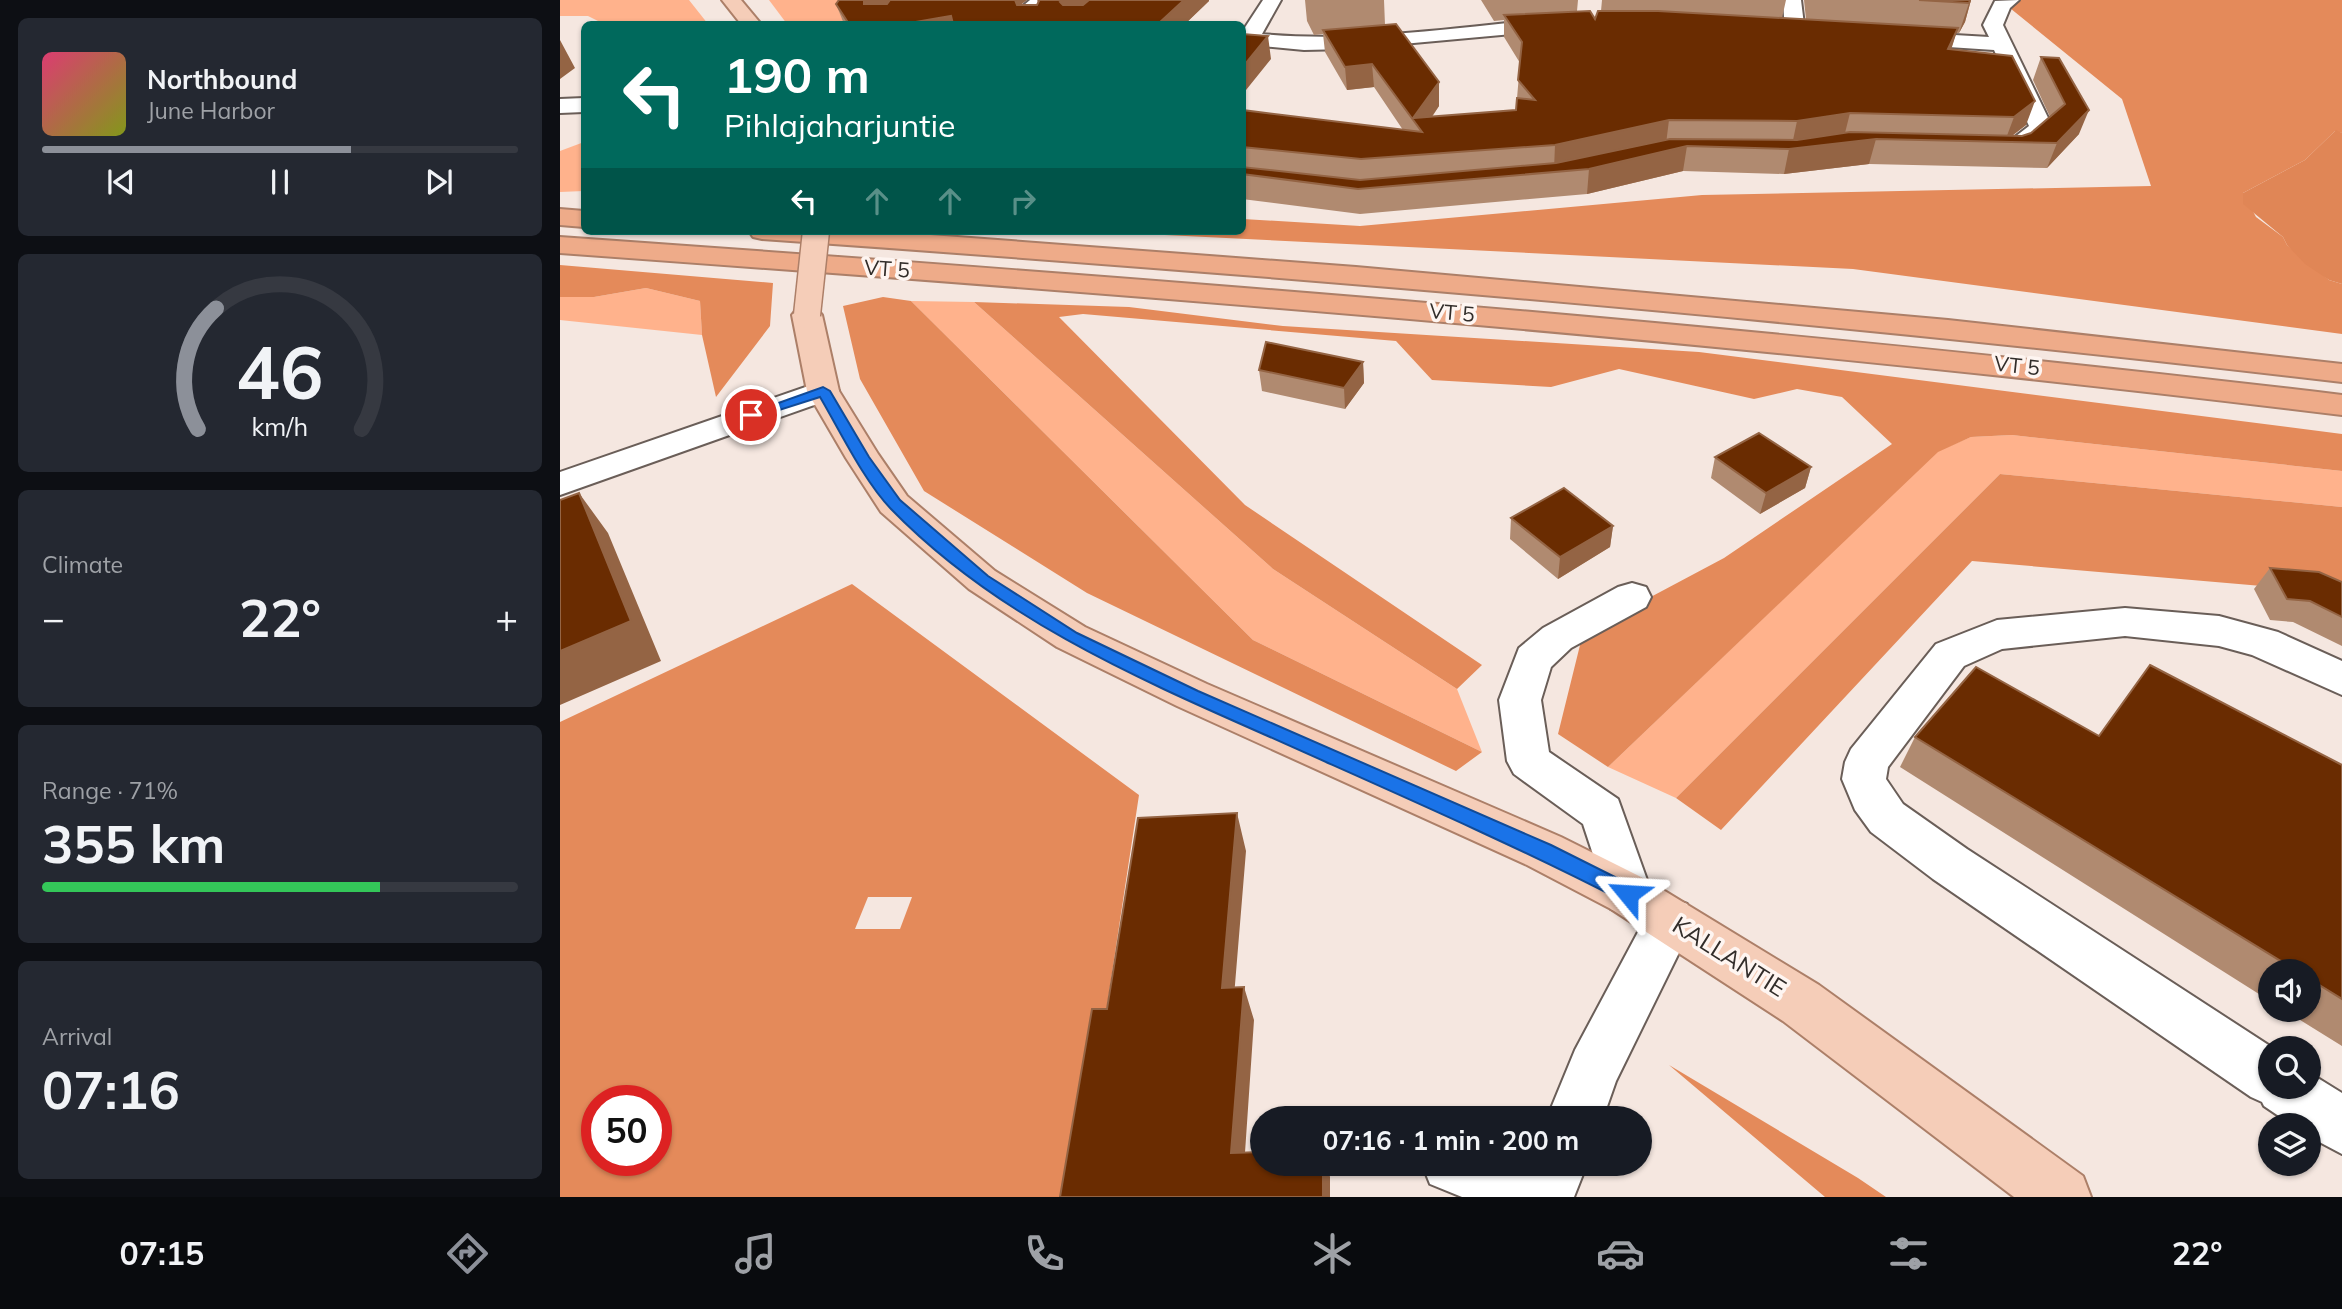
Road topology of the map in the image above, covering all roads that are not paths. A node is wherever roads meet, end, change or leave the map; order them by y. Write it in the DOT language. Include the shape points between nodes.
graph roads {
  1 [pos="731,0"];
  2 [pos="1042,0"];
  3 [pos="1272,0"];
  4 [pos="1792,0"];
  5 [pos="2010,0"];
  6 [pos="748,21"];
  7 [pos="1032,21"];
  8 [pos="1581,24"];
  9 [pos="1769,32"];
  10 [pos="1246,38"];
  11 [pos="1888,38"];
  12 [pos="2002,44"];
  13 [pos="581,105"];
  14 [pos="560,106"];
  15 [pos="1973,150"];
  16 [pos="560,217"];
  17 [pos="581,219"];
  18 [pos="816,235"];
  19 [pos="820,235"];
  20 [pos="560,245"];
  21 [pos="2342,373"];
  22 [pos="823,391"];
  23 [pos="2342,405"];
  24 [pos="560,484"];
  25 [pos="1632,597"];
  26 [pos="2342,679"];
  27 [pos="1649,907"];
  28 [pos="2258,1070"];
  29 [pos="2301,1099"];
  30 [pos="1580,1106"];
  31 [pos="2342,1126"];
  32 [pos="1484,1176"];
  33 [pos="1553,1176"];
  34 [pos="1544,1197"];
  35 [pos="2062,1197"];
  1 -- 6 [label="main road"];
  2 -- 7 [label="street" via="1027,11"];
  3 -- 10 [label="street" via="1260,24"];
  4 -- 9 [label="street" via="1802,34"];
  5 -- 12 [label="street" via="2001,5 1993,25"];
  8 -- 10 [label="street" via="1551,16 1348,43"];
  11 -- 12 [label="street"];
  12 -- 15 [label="street" via="2041,128 2012,150"];
  13 -- 14 [label="street"];
  16 -- 17 [label="highway"];
  18 -- 22 [label="main road, KALLANTIE, bridge" via="807,316"];
  19 -- 21 [label="highway, VT 5" via="1185,260 1813,315"];
  20 -- 23 [label="highway, VT 5" via="1168,289 1819,345"];
  22 -- 24 [label="street"];
  22 -- 27 [label="main road, KALLANTIE" via="894,504 982,580 1071,637 1544,851"];
  25 -- 27 [label="street" via="1557,638 1533,659 1520,700 1529,761 1602,813"];
  26 -- 28 [label="street" via="2264,643 2219,631 2125,622 1997,635 1950,655 1867,762 1864,779 1887,818"];
  27 -- 30 [label="street"];
  27 -- 35 [label="main road, KALLANTIE" via="1801,1003"];
  29 -- 31 [label="street"];
  32 -- 34 [label="street"];
  33 -- 34 [label="street"];
}
